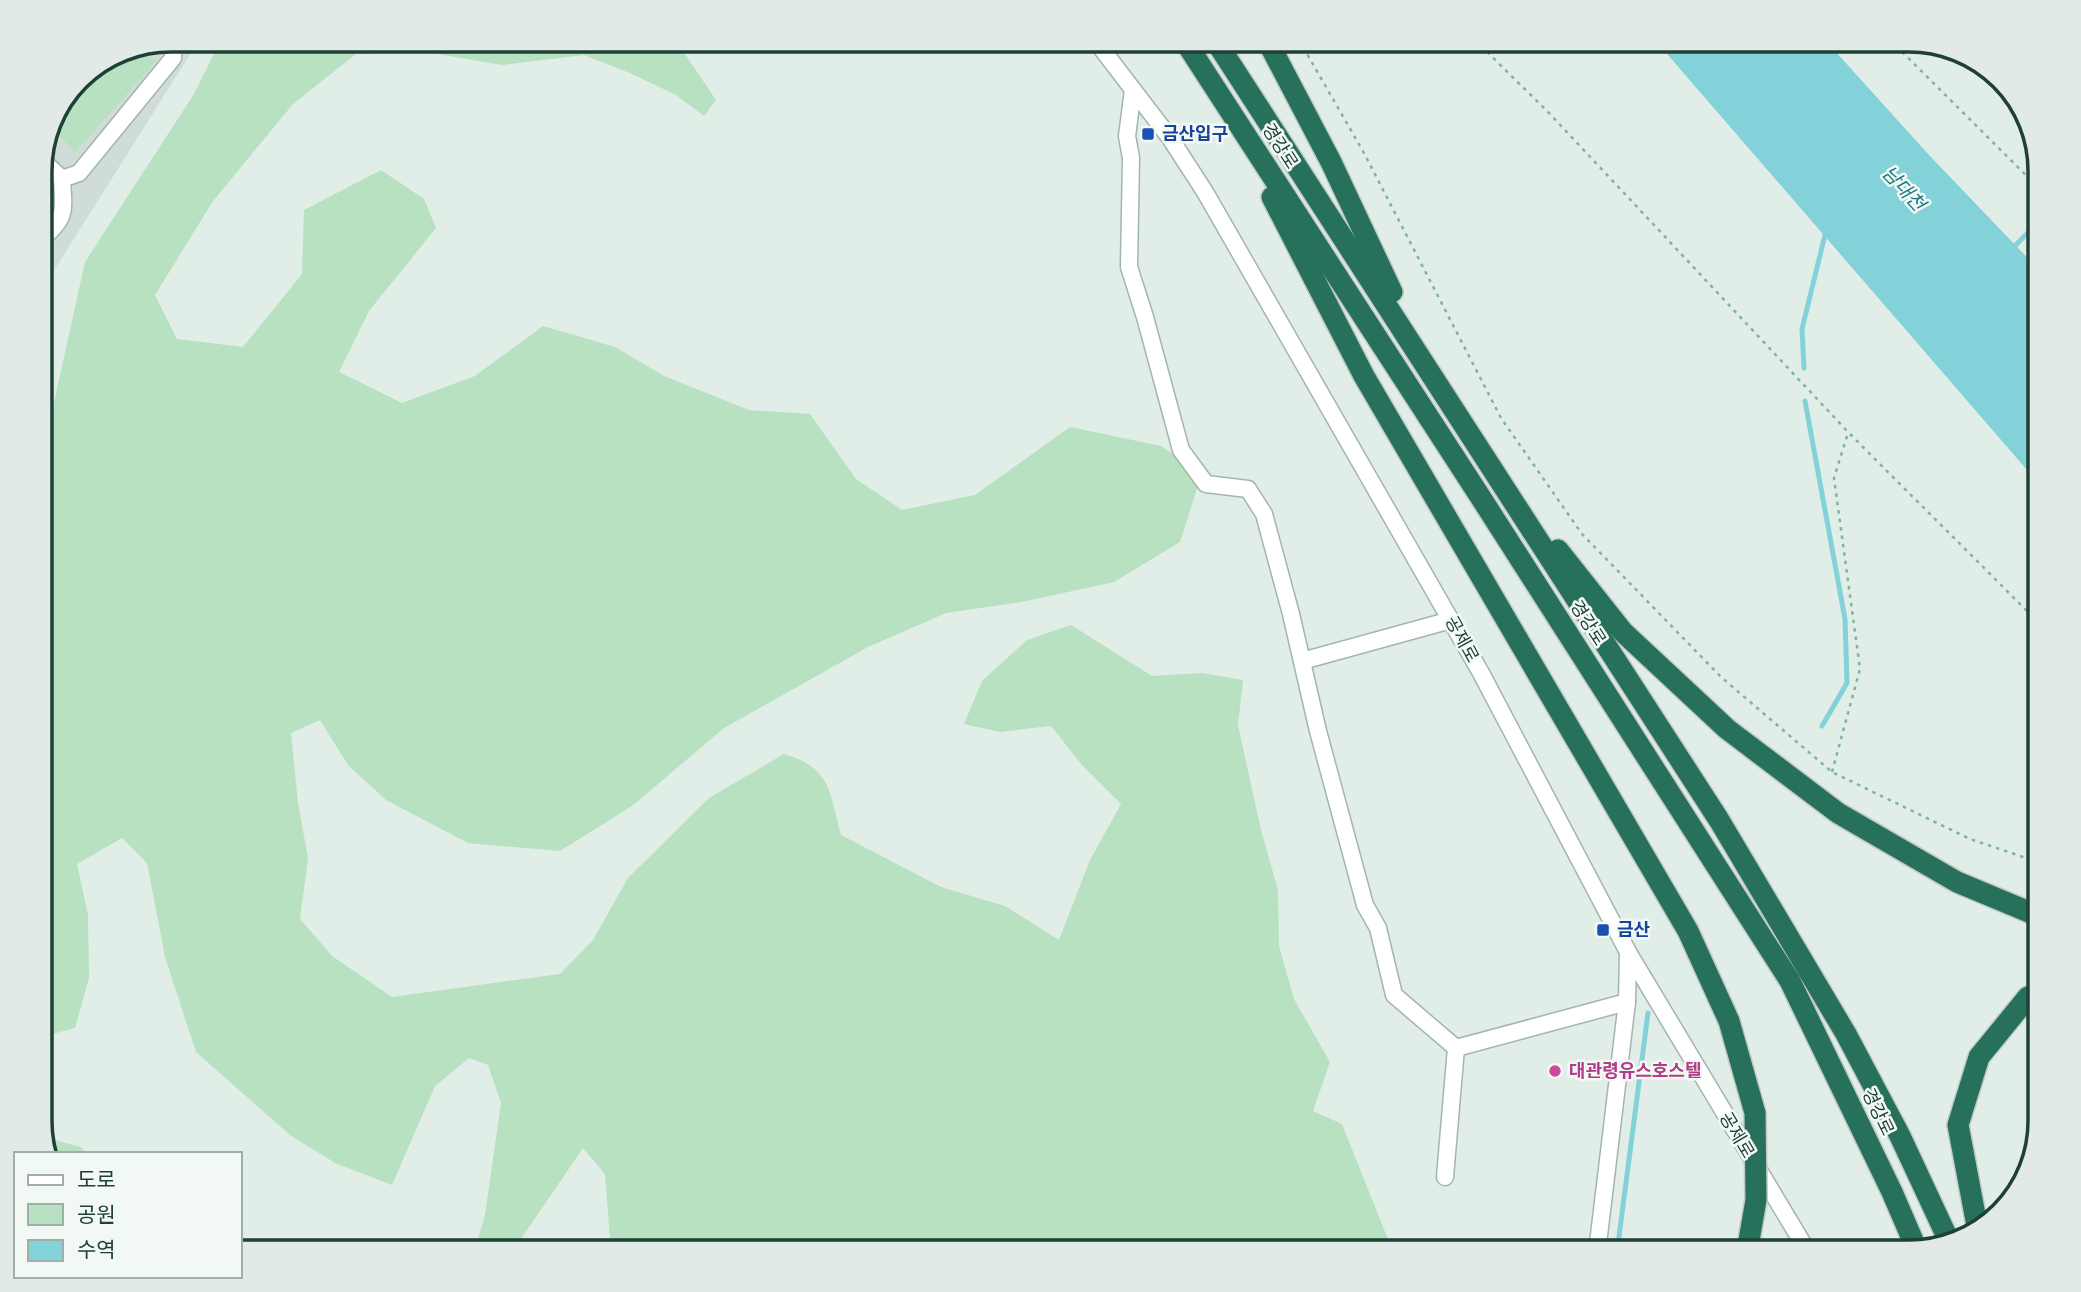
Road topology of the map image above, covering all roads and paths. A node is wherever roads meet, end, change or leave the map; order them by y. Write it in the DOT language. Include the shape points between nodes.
graph roads {
  1 [pos="173,52"];
  2 [pos="1104,52"];
  3 [pos="1192,52"];
  4 [pos="1223,52"];
  5 [pos="1273,52"];
  6 [pos="1306,52"];
  7 [pos="1487,52"];
  8 [pos="1903,52"];
  9 [pos="1216,89"];
  10 [pos="1133,90"];
  11 [pos="53,170"];
  12 [pos="2028,177"];
  13 [pos="62,179"];
  14 [pos="53,229"];
  15 [pos="1433,375"];
  16 [pos="1451,408"];
  17 [pos="1848,432"];
  18 [pos="2028,612"];
  19 [pos="1451,620"];
  20 [pos="1302,661"];
  21 [pos="1832,772"];
  22 [pos="2028,858"];
  23 [pos="2028,912"];
  24 [pos="1628,952"];
  25 [pos="2028,997"];
  26 [pos="1627,1002"];
  27 [pos="1456,1048"];
  28 [pos="1445,1177"];
  29 [pos="1976,1219"];
  30 [pos="1945,1233"];
  31 [pos="1598,1240"];
  32 [pos="1749,1240"];
  33 [pos="1801,1240"];
  34 [pos="1912,1240"];
  1 -- 13 [label="street" via="173,58 79,173"];
  2 -- 10 [label="street, 공제로"];
  3 -- 9 [label="highway, 경강로"];
  4 -- 15 [label="highway, 경강로"];
  5 -- 15 [label="highway"];
  6 -- 21 [label="path" via="1364,153 1501,418 1582,534 1721,677"];
  7 -- 17 [label="path"];
  8 -- 12 [label="path"];
  9 -- 32 [label="highway, bridge" via="1364,376 1688,931 1729,1021 1755,1113 1756,1200"];
  9 -- 34 [label="highway, 경강로" via="1790,981"];
  10 -- 19 [label="street, 공제로" via="1205,192"];
  10 -- 20 [label="street" via="1127,136 1131,158 1129,267 1181,450 1206,484 1248,489 1264,514"];
  11 -- 13 [label="street"];
  13 -- 14 [label="street" via="64,206 60,223"];
  15 -- 16 [label="highway, 경강로"];
  16 -- 23 [label="highway" via="1623,632 1727,729 1838,813 1957,882"];
  16 -- 30 [label="highway, 경강로" via="1726,832 1846,1034"];
  17 -- 18 [label="path"];
  17 -- 21 [label="path" via="1834,478 1860,669"];
  19 -- 20 [label="street"];
  19 -- 24 [label="street, 공제로"];
  20 -- 27 [label="street" via="1365,905 1378,928 1395,995"];
  21 -- 22 [label="path" via="1970,838"];
  24 -- 26 [label="street"];
  24 -- 33 [label="street, 공제로"];
  25 -- 29 [label="highway" via="1979,1056 1958,1125"];
  26 -- 27 [label="street"];
  26 -- 31 [label="street"];
  27 -- 28 [label="street"];
}
